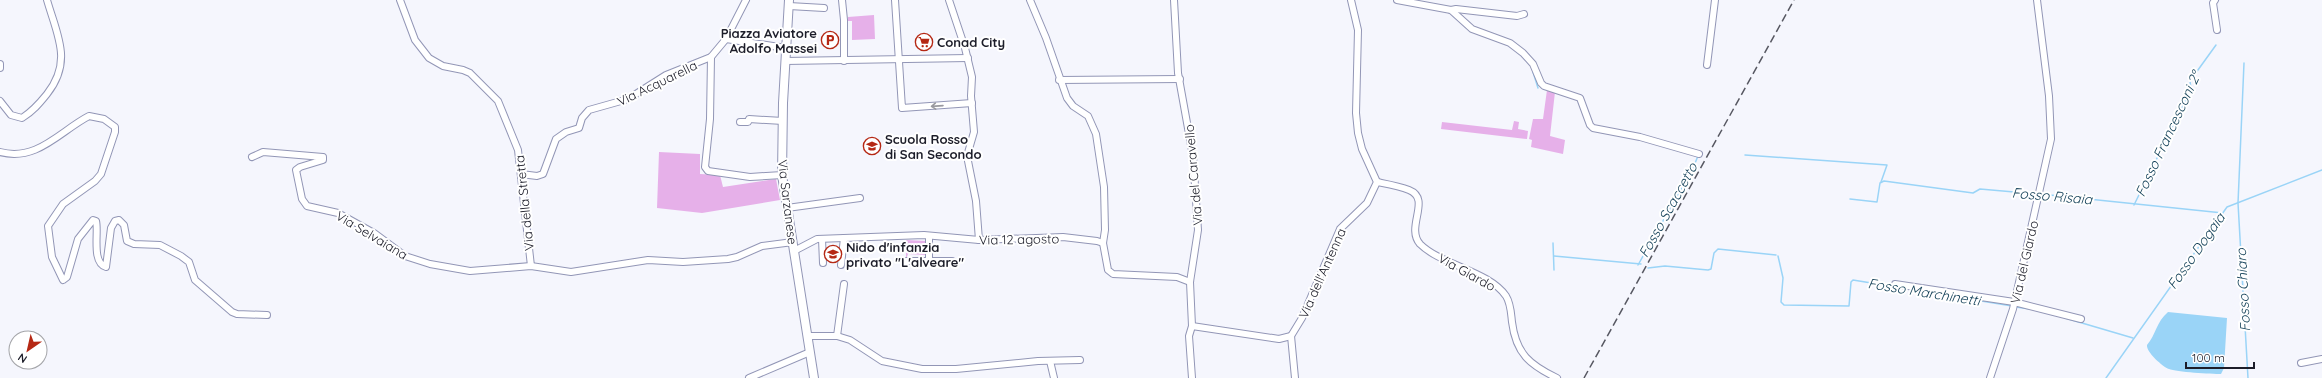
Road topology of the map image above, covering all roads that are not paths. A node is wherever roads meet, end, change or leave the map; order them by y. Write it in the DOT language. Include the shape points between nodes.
graph roads {
  1 [pos="47,0"];
  2 [pos="400,0"];
  3 [pos="746,0"];
  4 [pos="842,0"];
  5 [pos="895,0"];
  6 [pos="948,0"];
  7 [pos="1030,0"];
  8 [pos="1174,0"];
  9 [pos="1351,0"];
  10 [pos="1397,0"];
  11 [pos="1715,0"];
  12 [pos="2037,0"];
  13 [pos="2215,0"];
  14 [pos="789,3"];
  15 [pos="824,8"];
  16 [pos="1451,10"];
  17 [pos="1524,14"];
  18 [pos="2216,30"];
  19 [pos="726,39"];
  20 [pos="786,48"];
  21 [pos="711,57"];
  22 [pos="968,58"];
  23 [pos="899,60"];
  24 [pos="844,61"];
  25 [pos="785,62"];
  26 [pos="0,64"];
  27 [pos="1707,65"];
  28 [pos="0,68"];
  29 [pos="1180,79"];
  30 [pos="1059,80"];
  31 [pos="0,101"];
  32 [pos="972,103"];
  33 [pos="783,121"];
  34 [pos="740,122"];
  35 [pos="0,152"];
  36 [pos="1699,154"];
  37 [pos="252,157"];
  38 [pos="521,174"];
  39 [pos="782,175"];
  40 [pos="1376,182"];
  41 [pos="860,198"];
  42 [pos="787,208"];
  43 [pos="929,236"];
  44 [pos="844,238"];
  45 [pos="822,239"];
  46 [pos="979,240"];
  47 [pos="793,242"];
  48 [pos="1103,244"];
  49 [pos="794,251"];
  50 [pos="929,260"];
  51 [pos="824,261"];
  52 [pos="906,261"];
  53 [pos="952,261"];
  54 [pos="841,265"];
  55 [pos="532,266"];
  56 [pos="1190,282"];
  57 [pos="844,284"];
  58 [pos="1895,284"];
  59 [pos="2014,305"];
  60 [pos="267,315"];
  61 [pos="2081,319"];
  62 [pos="1192,326"];
  63 [pos="808,336"];
  64 [pos="837,336"];
  65 [pos="1291,336"];
  66 [pos="810,352"];
  67 [pos="2322,359"];
  68 [pos="1080,360"];
  69 [pos="1050,361"];
  70 [pos="2301,363"];
  71 [pos="749,378"];
  72 [pos="814,378"];
  73 [pos="1054,378"];
  74 [pos="1192,378"];
  75 [pos="1295,378"];
  76 [pos="1557,378"];
  77 [pos="1990,378"];
  1 -- 31 [label="street" via="62,56 55,83 36,109 22,118 10,115"];
  2 -- 38 [label="street, Via della Stretta" via="415,40 429,58 443,66 470,73 498,101 518,150"];
  3 -- 19 [label="street, Via Acquarella"];
  4 -- 24 [label="street"];
  5 -- 23 [label="street"];
  6 -- 22 [label="street"];
  7 -- 30 [label="street" via="1046,38"];
  8 -- 29 [label="street, Via del Caravello"];
  9 -- 40 [label="street" via="1358,30 1358,133"];
  10 -- 16 [label="street"];
  11 -- 27 [label="street"];
  12 -- 59 [label="street, Via del Giardo" via="2052,132"];
  13 -- 18 [label="street" via="2213,2"];
  14 -- 15 [label="street"];
  14 -- 20 [label="main road, Via Sarzanese"];
  16 -- 17 [label="street" via="1517,16"];
  16 -- 36 [label="street" via="1472,29 1518,48 1533,64 1538,79 1544,86 1580,98 1593,128 1640,137"];
  19 -- 20 [label="street"];
  19 -- 21 [label="street, Via Acquarella"];
  20 -- 25 [label="main road, Via Sarzanese"];
  21 -- 38 [label="street, Via Acquarella" via="666,75 628,100 589,110 582,118 579,128 566,132 553,143 542,174"];
  21 -- 39 [label="street, Via Acquarella" via="706,169 750,177"];
  22 -- 23 [label="street"];
  22 -- 32 [label="street" via="972,77"];
  23 -- 24 [label="street"];
  32 -- 23 [label="street, one-way" via="902,108"];
  24 -- 25 [label="street"];
  25 -- 33 [label="main road, Via Sarzanese"];
  26 -- 28 [label="street"];
  29 -- 30 [label="street"];
  29 -- 56 [label="street, Via del Caravello" via="1193,156 1198,230"];
  30 -- 48 [label="street" via="1068,101 1088,116 1096,134 1104,187 1106,224"];
  32 -- 46 [label="street" via="974,132 967,156 976,201"];
  33 -- 34 [label="street"];
  33 -- 39 [label="main road, Via Sarzanese"];
  35 -- 60 [label="street" via="18,154 45,146 89,116 108,121 115,127 115,132 101,174 63,204 48,226 52,257 59,277 63,280 67,277 78,239 92,220 96,221 97,225 95,245 100,262 106,267 111,228 115,221 119,220 124,225 127,241 134,244 160,245 189,262 195,280 232,312"];
  37 -- 55 [label="street, Via Selvaiana" via="263,152 323,157 323,160 296,170 304,203 309,207 338,213 374,233 405,256 430,264 470,271"];
  38 -- 55 [label="street, Via della Stretta"];
  39 -- 42 [label="main road, Via Sarzanese"];
  40 -- 65 [label="street, Via dell'Antenna" via="1367,203 1340,229 1302,318"];
  40 -- 76 [label="street, Via Giardo" via="1410,190 1417,195 1420,203 1414,225 1418,241 1431,252 1500,289 1510,304 1514,335 1519,350 1530,362"];
  41 -- 42 [label="street"];
  42 -- 47 [label="main road, Via Sarzanese"];
  43 -- 44 [label="street, Via 12 agosto"];
  43 -- 46 [label="street, Via 12 agosto"];
  43 -- 50 [label="street"];
  44 -- 45 [label="street, Via 12 agosto"];
  44 -- 54 [label="street"];
  45 -- 49 [label="street, Via 12 agosto" via="812,241"];
  45 -- 51 [label="street"];
  46 -- 48 [label="street, Via 12 agosto" via="1063,238 1097,241"];
  47 -- 49 [label="main road, Via Sarzanese"];
  47 -- 55 [label="street" via="762,246 737,258 728,259 683,262 648,260 571,272"];
  48 -- 56 [label="street" via="1106,265 1113,274 1177,277"];
  49 -- 63 [label="main road, Via Sarzanese"];
  50 -- 52 [label="street"];
  50 -- 53 [label="street"];
  56 -- 62 [label="street, Via del Caravello"];
  57 -- 64 [label="street"];
  58 -- 59 [label="street"];
  59 -- 61 [label="street"];
  59 -- 77 [label="street, Via del Giardo"];
  62 -- 65 [label="street" via="1279,339"];
  62 -- 74 [label="street" via="1189,336"];
  63 -- 64 [label="street"];
  63 -- 66 [label="main road, Via Sarzanese"];
  64 -- 69 [label="street" via="850,340 882,361 922,370"];
  65 -- 75 [label="street"];
  66 -- 71 [label="street"];
  66 -- 72 [label="main road, Via Sarzanese"];
  67 -- 70 [label="street"];
  68 -- 69 [label="street"];
  69 -- 73 [label="street"];
}
